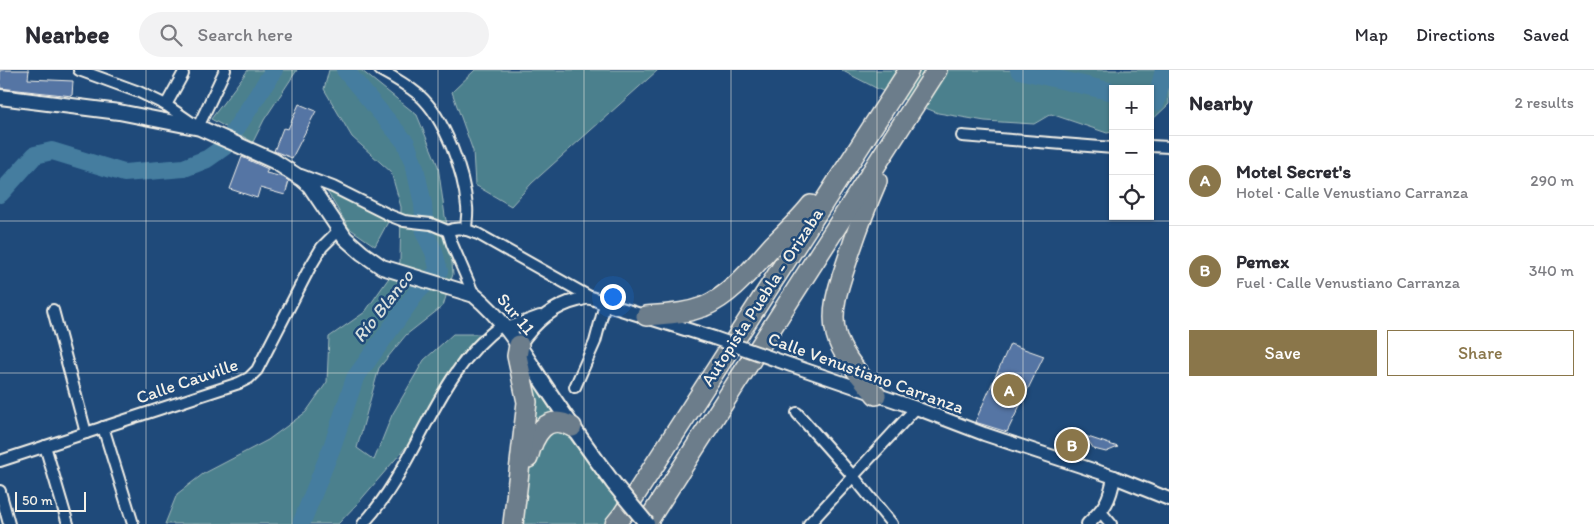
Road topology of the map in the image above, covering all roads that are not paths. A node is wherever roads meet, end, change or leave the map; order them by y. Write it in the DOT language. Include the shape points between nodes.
graph roads {
  1 [pos="79,70"];
  2 [pos="225,70"];
  3 [pos="908,70"];
  4 [pos="386,71"];
  5 [pos="96,72"];
  6 [pos="183,74"];
  7 [pos="933,76"];
  8 [pos="0,98"];
  9 [pos="166,105"];
  10 [pos="199,127"];
  11 [pos="899,130"];
  12 [pos="867,133"];
  13 [pos="962,136"];
  14 [pos="1154,146"];
  15 [pos="1169,147"];
  16 [pos="1109,148"];
  17 [pos="291,172"];
  18 [pos="339,230"];
  19 [pos="448,230"];
  20 [pos="466,230"];
  21 [pos="474,295"];
  22 [pos="590,298"];
  23 [pos="605,304"];
  24 [pos="53,310"];
  25 [pos="545,316"];
  26 [pos="646,316"];
  27 [pos="505,326"];
  28 [pos="519,345"];
  29 [pos="575,387"];
  30 [pos="876,395"];
  31 [pos="916,408"];
  32 [pos="797,413"];
  33 [pos="103,427"];
  34 [pos="572,427"];
  35 [pos="86,433"];
  36 [pos="45,446"];
  37 [pos="0,461"];
  38 [pos="852,475"];
  39 [pos="1114,477"];
  40 [pos="0,491"];
  41 [pos="1169,498"];
  42 [pos="1101,512"];
  43 [pos="9,524"];
  44 [pos="68,524"];
  45 [pos="133,524"];
  46 [pos="363,524"];
  47 [pos="513,524"];
  48 [pos="615,524"];
  49 [pos="647,524"];
  50 [pos="809,524"];
  51 [pos="892,524"];
  52 [pos="1088,524"];
  53 [pos="1111,524"];
  1 -- 5 [label="street"];
  2 -- 10 [label="street"];
  3 -- 12 [label="highway, Autopista Puebla - Orizaba"];
  4 -- 20 [label="street" via="420,96 448,135 467,207"];
  5 -- 9 [label="street"];
  6 -- 9 [label="street"];
  7 -- 11 [label="highway, Autopista Puebla - Orizaba"];
  8 -- 10 [label="main road, Sur 11" via="119,112"];
  9 -- 10 [label="street"];
  10 -- 17 [label="main road, Sur 11"];
  11 -- 30 [label="highway" via="864,212 836,294 836,334"];
  11 -- 49 [label="highway, Autopista Puebla - Orizaba"];
  12 -- 26 [label="highway" via="807,210 723,296 680,314"];
  12 -- 48 [label="highway, Autopista Puebla - Orizaba"];
  13 -- 16 [label="street"];
  14 -- 15 [label="street"];
  17 -- 18 [label="main road, Sur 11" via="310,186"];
  17 -- 19 [label="street, Calle Venustiano Carranza" via="333,187 391,216"];
  18 -- 21 [label="main road, Sur 11" via="353,246 382,267"];
  18 -- 33 [label="street, Calle Cauville" via="322,247 258,370 249,378"];
  19 -- 20 [label="street, Calle Venustiano Carranza"];
  19 -- 21 [label="street"];
  20 -- 22 [label="street, Calle Venustiano Carranza"];
  21 -- 27 [label="main road, Sur 11"];
  22 -- 23 [label="street, Calle Venustiano Carranza"];
  22 -- 25 [label="street" via="566,304"];
  23 -- 26 [label="street, Calle Venustiano Carranza"];
  23 -- 29 [label="street" via="595,342"];
  24 -- 35 [label="street"];
  25 -- 27 [label="street"];
  25 -- 28 [label="street"];
  26 -- 30 [label="street, Calle Venustiano Carranza, bridge"];
  27 -- 28 [label="main road, Sur 11"];
  27 -- 46 [label="street" via="478,344 459,367 382,500"];
  28 -- 34 [label="main road, Sur 11"];
  28 -- 47 [label="highway" via="518,360 527,402"];
  30 -- 31 [label="street, Calle Venustiano Carranza"];
  31 -- 38 [label="street"];
  31 -- 39 [label="street, Calle Venustiano Carranza"];
  32 -- 38 [label="street"];
  33 -- 35 [label="street, Calle Cauville"];
  33 -- 45 [label="street"];
  34 -- 47 [label="highway" via="563,422 553,422 536,436"];
  34 -- 49 [label="main road, Sur 11, bridge"];
  35 -- 36 [label="street, Calle Cauville"];
  36 -- 37 [label="street, Calle Cauville"];
  36 -- 44 [label="street"];
  38 -- 50 [label="street"];
  38 -- 51 [label="street"];
  39 -- 41 [label="street, Calle Venustiano Carranza"];
  39 -- 42 [label="street" via="1111,494"];
  40 -- 43 [label="street"];
  42 -- 52 [label="street"];
  42 -- 53 [label="street"];
}
